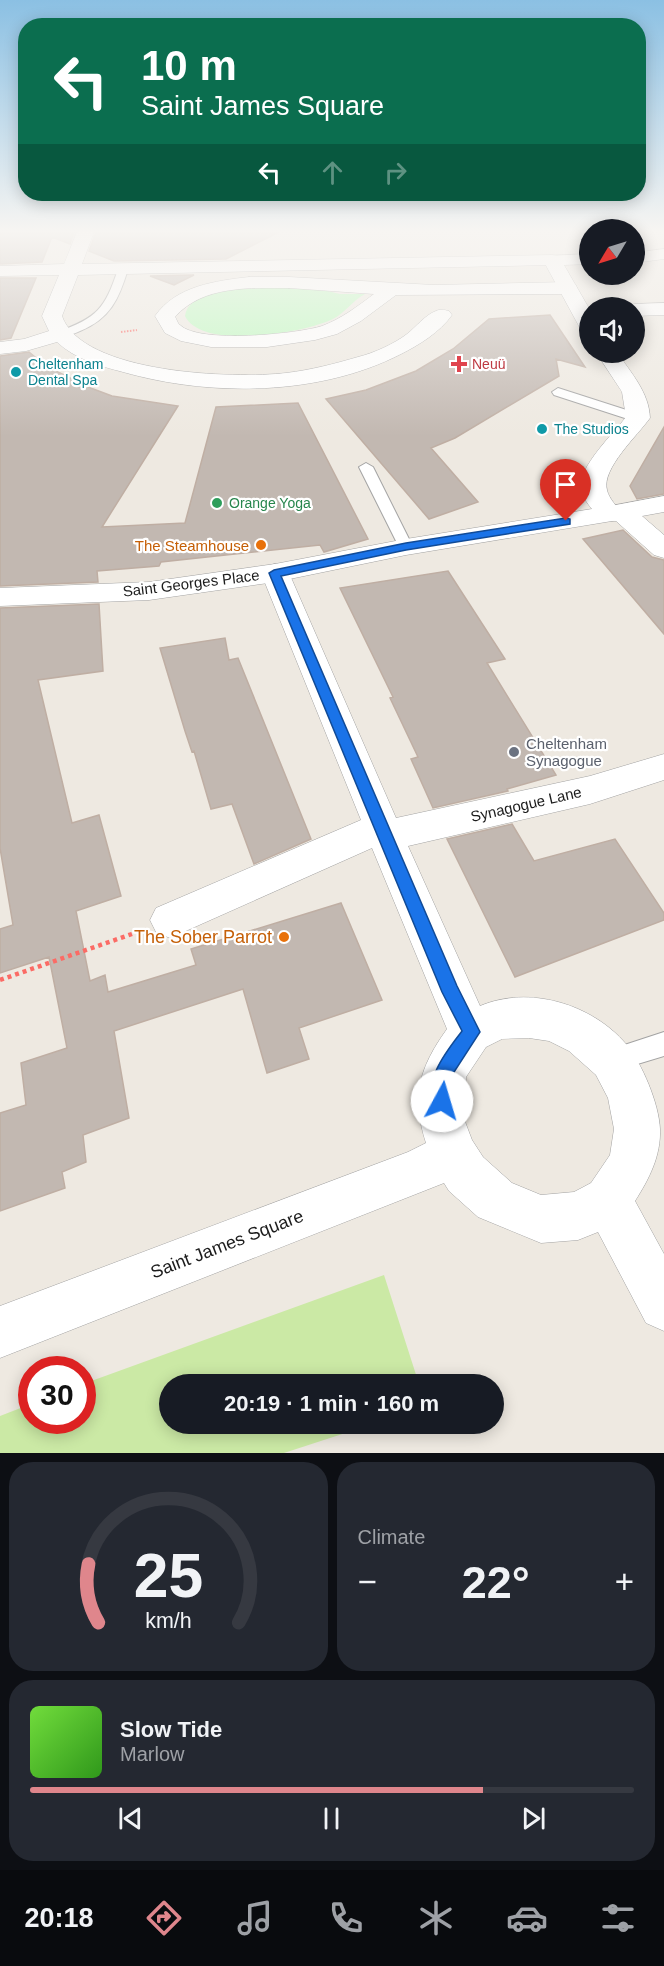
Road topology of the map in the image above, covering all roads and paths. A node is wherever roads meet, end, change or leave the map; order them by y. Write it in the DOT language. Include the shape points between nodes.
graph roads {
  1 [pos="58,300"];
  2 [pos="112,300"];
  3 [pos="182,300"];
  4 [pos="378,300"];
  5 [pos="664,309"];
  6 [pos="645,310"];
  7 [pos="442,315"];
  8 [pos="61,334"];
  9 [pos="0,348"];
  10 [pos="613,363"];
  11 [pos="558,392"];
  12 [pos="638,418"];
  13 [pos="366,467"];
  14 [pos="664,504"];
  15 [pos="616,513"];
  16 [pos="406,547"];
  17 [pos="664,549"];
  18 [pos="274,573"];
  19 [pos="0,597"];
  20 [pos="664,767"];
  21 [pos="384,832"];
  22 [pos="170,920"];
  23 [pos="0,980"];
  24 [pos="471,1032"];
  25 [pos="664,1044"];
  26 [pos="611,1060"];
  27 [pos="453,1154"];
  28 [pos="608,1200"];
  29 [pos="664,1305"];
  30 [pos="0,1332"];
  1 -- 8 [label="street" via="52,316 54,327"];
  2 -- 8 [label="lane" via="104,315"];
  3 -- 4 [label="street" via="165,316 173,330 211,340 253,343 292,340 341,326"];
  5 -- 6 [label="street"];
  7 -- 8 [label="street" via="404,346 362,363 311,376 254,381 197,380 144,373 100,359"];
  8 -- 9 [label="street"];
  10 -- 12 [label="street" via="634,395"];
  11 -- 12 [label="lane"];
  12 -- 15 [label="street" via="596,472 593,483 595,496"];
  13 -- 16 [label="lane"];
  14 -- 15 [label="street, Saint Georges Place"];
  15 -- 16 [label="street, Saint Georges Place"];
  15 -- 17 [label="street"];
  16 -- 18 [label="street, Saint Georges Place"];
  18 -- 19 [label="street, Saint Georges Place" via="148,591"];
  18 -- 21 [label="street"];
  20 -- 21 [label="street, Synagogue Lane" via="590,790"];
  21 -- 22 [label="street, Synagogue Lane"];
  21 -- 24 [label="street"];
  22 -- 23 [label="path"];
  24 -- 26 [label="street" via="499,1019 530,1017 554,1021 584,1036"];
  24 -- 27 [label="street" via="446,1068 442,1084 441,1119"];
  25 -- 26 [label="lane"];
  26 -- 28 [label="street" via="629,1092 637,1129 633,1164"];
  27 -- 28 [label="street" via="466,1174 495,1200 541,1219 578,1216"];
  27 -- 30 [label="street, Saint James Square" via="418,1171"];
  28 -- 29 [label="street"];
}
